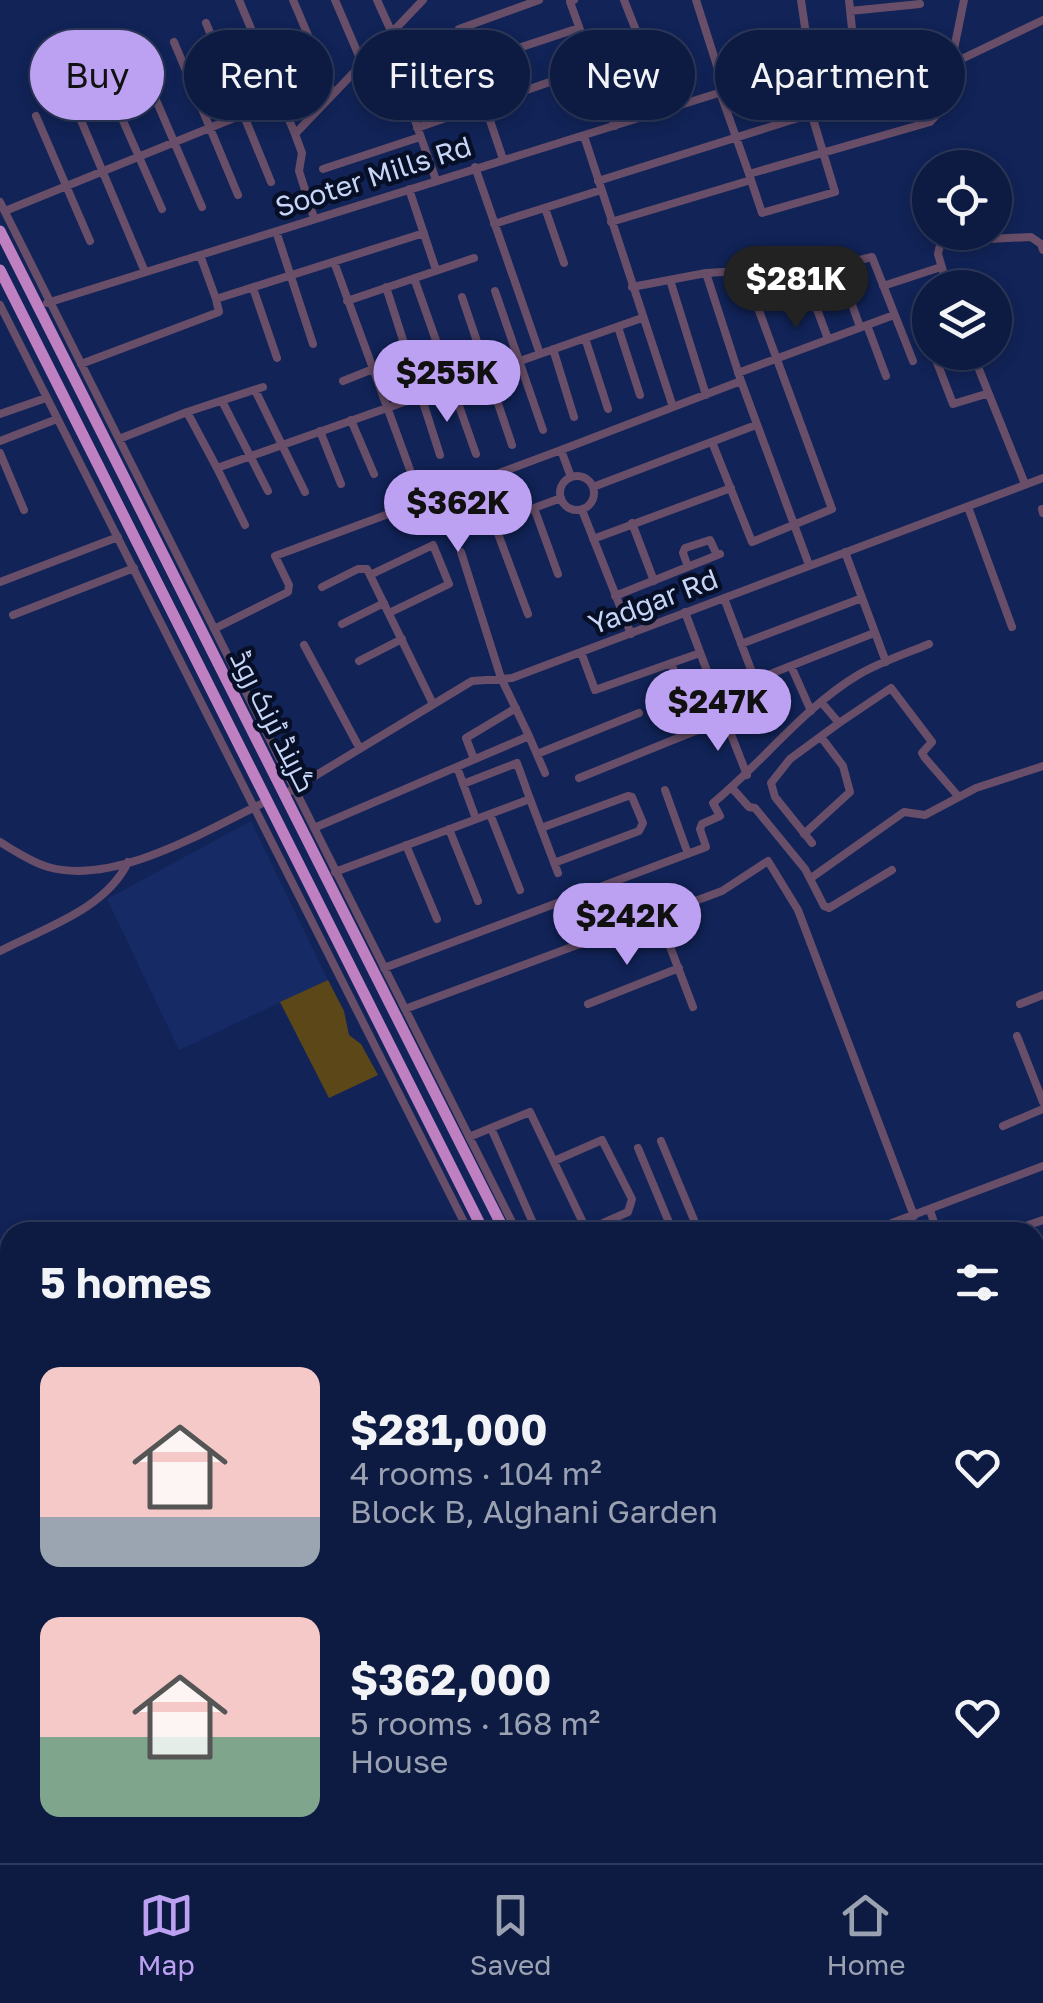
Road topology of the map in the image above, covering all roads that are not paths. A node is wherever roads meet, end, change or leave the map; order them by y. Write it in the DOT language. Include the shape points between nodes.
graph roads {
  1 [pos="240,0"];
  2 [pos="294,0"];
  3 [pos="335,0"];
  4 [pos="378,0"];
  5 [pos="423,0"];
  6 [pos="538,0"];
  7 [pos="624,0"];
  8 [pos="696,0"];
  9 [pos="802,0"];
  10 [pos="849,0"];
  11 [pos="964,0"];
  12 [pos="571,1"];
  13 [pos="920,4"];
  14 [pos="850,11"];
  15 [pos="1043,20"];
  16 [pos="206,22"];
  17 [pos="579,28"];
  18 [pos="209,30"];
  19 [pos="252,30"];
  20 [pos="306,30"];
  21 [pos="391,30"];
  22 [pos="395,30"];
  23 [pos="459,30"];
  24 [pos="636,30"];
  25 [pos="806,30"];
  26 [pos="852,30"];
  27 [pos="957,30"];
  28 [pos="174,42"];
  29 [pos="353,42"];
  30 [pos="530,44"];
  31 [pos="965,57"];
  32 [pos="715,64"];
  33 [pos="353,73"];
  34 [pos="333,94"];
  35 [pos="164,119"];
  36 [pos="38,120"];
  37 [pos="81,120"];
  38 [pos="123,120"];
  39 [pos="229,120"];
  40 [pos="246,120"];
  41 [pos="289,120"];
  42 [pos="308,120"];
  43 [pos="414,120"];
  44 [pos="446,120"];
  45 [pos="490,120"];
  46 [pos="614,120"];
  47 [pos="633,120"];
  48 [pos="731,120"];
  49 [pos="791,120"];
  50 [pos="813,120"];
  51 [pos="932,120"];
  52 [pos="616,126"];
  53 [pos="210,128"];
  54 [pos="418,132"];
  55 [pos="295,134"];
  56 [pos="584,136"];
  57 [pos="736,136"];
  58 [pos="174,142"];
  59 [pos="823,153"];
  60 [pos="139,157"];
  61 [pos="503,159"];
  62 [pos="474,167"];
  63 [pos="323,169"];
  64 [pos="103,171"];
  65 [pos="750,177"];
  66 [pos="436,180"];
  67 [pos="272,182"];
  68 [pos="67,186"];
  69 [pos="600,186"];
  70 [pos="410,189"];
  71 [pos="238,195"];
  72 [pos="0,202"];
  73 [pos="202,207"];
  74 [pos="545,208"];
  75 [pos="162,209"];
  76 [pos="5,211"];
  77 [pos="314,218"];
  78 [pos="612,222"];
  79 [pos="494,224"];
  80 [pos="276,230"];
  81 [pos="0,232"];
  82 [pos="424,233"];
  83 [pos="90,241"];
  84 [pos="1043,250"];
  85 [pos="200,255"];
  86 [pos="474,258"];
  87 [pos="334,262"];
  88 [pos="564,262"];
  89 [pos="838,265"];
  90 [pos="801,266"];
  91 [pos="940,267"];
  92 [pos="18,268"];
  93 [pos="436,270"];
  94 [pos="744,270"];
  95 [pos="941,270"];
  96 [pos="144,272"];
  97 [pos="706,273"];
  98 [pos="2,274"];
  99 [pos="291,276"];
  100 [pos="414,278"];
  101 [pos="670,280"];
  102 [pos="632,286"];
  103 [pos="883,286"];
  104 [pos="253,288"];
  105 [pos="386,288"];
  106 [pos="495,290"];
  107 [pos="462,297"];
  108 [pos="216,300"];
  109 [pos="347,300"];
  110 [pos="0,304"];
  111 [pos="44,305"];
  112 [pos="894,315"];
  113 [pos="642,318"];
  114 [pos="618,326"];
  115 [pos="863,326"];
  116 [pos="585,338"];
  117 [pos="828,338"];
  118 [pos="313,344"];
  119 [pos="553,349"];
  120 [pos="540,354"];
  121 [pos="277,358"];
  122 [pos="775,359"];
  123 [pos="912,359"];
  124 [pos="518,362"];
  125 [pos="81,364"];
  126 [pos="373,369"];
  127 [pos="940,370"];
  128 [pos="978,370"];
  129 [pos="486,373"];
  130 [pos="886,376"];
  131 [pos="740,377"];
  132 [pos="343,381"];
  133 [pos="452,384"];
  134 [pos="640,394"];
  135 [pos="986,394"];
  136 [pos="706,395"];
  137 [pos="421,396"];
  138 [pos="46,398"];
  139 [pos="222,401"];
  140 [pos="386,408"];
  141 [pos="674,408"];
  142 [pos="608,409"];
  143 [pos="187,412"];
  144 [pos="0,414"];
  145 [pos="574,418"];
  146 [pos="57,419"];
  147 [pos="352,420"];
  148 [pos="756,425"];
  149 [pos="543,430"];
  150 [pos="320,432"];
  151 [pos="118,438"];
  152 [pos="0,441"];
  153 [pos="712,442"];
  154 [pos="284,444"];
  155 [pos="512,445"];
  156 [pos="560,450"];
  157 [pos="0,453"];
  158 [pos="476,454"];
  159 [pos="440,455"];
  160 [pos="250,456"];
  161 [pos="217,468"];
  162 [pos="374,474"];
  163 [pos="572,477"];
  164 [pos="413,478"];
  165 [pos="1043,478"];
  166 [pos="341,484"];
  167 [pos="1025,484"];
  168 [pos="593,487"];
  169 [pos="730,488"];
  170 [pos="268,490"];
  171 [pos="305,492"];
  172 [pos="560,498"];
  173 [pos="968,506"];
  174 [pos="534,508"];
  175 [pos="24,510"];
  176 [pos="582,510"];
  177 [pos="494,522"];
  178 [pos="632,523"];
  179 [pos="245,525"];
  180 [pos="794,525"];
  181 [pos="476,530"];
  182 [pos="118,537"];
  183 [pos="593,539"];
  184 [pos="461,552"];
  185 [pos="844,552"];
  186 [pos="809,565"];
  187 [pos="688,567"];
  188 [pos="134,568"];
  189 [pos="558,574"];
  190 [pos="370,575"];
  191 [pos="654,581"];
  192 [pos="0,582"];
  193 [pos="322,587"];
  194 [pos="615,596"];
  195 [pos="724,598"];
  196 [pos="862,598"];
  197 [pos="384,603"];
  198 [pos="685,612"];
  199 [pos="389,614"];
  200 [pos="528,614"];
  201 [pos="13,615"];
  202 [pos="342,624"];
  203 [pos="1012,627"];
  204 [pos="214,629"];
  205 [pos="874,633"];
  206 [pos="630,634"];
  207 [pos="402,639"];
  208 [pos="741,644"];
  209 [pos="928,644"];
  210 [pos="304,645"];
  211 [pos="581,652"];
  212 [pos="700,653"];
  213 [pos="359,661"];
  214 [pos="886,662"];
  215 [pos="670,664"];
  216 [pos="791,666"];
  217 [pos="501,678"];
  218 [pos="755,680"];
  219 [pos="434,704"];
  220 [pos="822,704"];
  221 [pos="516,708"];
  222 [pos="812,711"];
  223 [pos="640,713"];
  224 [pos="726,719"];
  225 [pos="770,720"];
  226 [pos="840,723"];
  227 [pos="696,731"];
  228 [pos="530,736"];
  229 [pos="821,737"];
  230 [pos="360,749"];
  231 [pos="538,754"];
  232 [pos="474,759"];
  233 [pos="1043,766"];
  234 [pos="456,767"];
  235 [pos="546,774"];
  236 [pos="746,775"];
  237 [pos="579,778"];
  238 [pos="463,784"];
  239 [pos="732,788"];
  240 [pos="665,790"];
  241 [pos="288,792"];
  242 [pos="958,796"];
  243 [pos="530,799"];
  244 [pos="262,803"];
  245 [pos="490,814"];
  246 [pos="476,820"];
  247 [pos="314,828"];
  248 [pos="541,828"];
  249 [pos="449,830"];
  250 [pos="804,834"];
  251 [pos="0,842"];
  252 [pos="812,843"];
  253 [pos="406,845"];
  254 [pos="688,854"];
  255 [pos="128,862"];
  256 [pos="554,863"];
  257 [pos="892,870"];
  258 [pos="335,872"];
  259 [pos="297,874"];
  260 [pos="558,874"];
  261 [pos="810,878"];
  262 [pos="520,890"];
  263 [pos="593,891"];
  264 [pos="478,902"];
  265 [pos="658,915"];
  266 [pos="437,919"];
  267 [pos="610,933"];
  268 [pos="0,951"];
  269 [pos="384,968"];
  270 [pos="680,968"];
  271 [pos="1043,995"];
  272 [pos="588,1004"];
  273 [pos="1020,1004"];
  274 [pos="693,1007"];
  275 [pos="398,1009"];
  276 [pos="376,1017"];
  277 [pos="1017,1036"];
  278 [pos="1043,1106"];
  279 [pos="1003,1126"];
  280 [pos="491,1128"];
  281 [pos="426,1132"];
  282 [pos="469,1137"];
  283 [pos="661,1141"];
  284 [pos="638,1148"];
  285 [pos="554,1161"];
  286 [pos="1043,1166"];
  287 [pos="930,1210"];
  288 [pos="914,1216"];
  289 [pos="465,1222"];
  290 [pos="478,1222"];
  291 [pos="500,1222"];
  292 [pos="512,1222"];
  293 [pos="533,1222"];
  294 [pos="581,1222"];
  295 [pos="606,1222"];
  296 [pos="669,1222"];
  297 [pos="695,1222"];
  298 [pos="896,1222"];
  299 [pos="934,1222"];
  1 -- 19 [label="street"];
  2 -- 20 [label="street"];
  3 -- 29 [label="street"];
  4 -- 21 [label="street"];
  5 -- 22 [label="street"];
  6 -- 23 [label="street"];
  7 -- 24 [label="street"];
  8 -- 32 [label="street"];
  9 -- 25 [label="street"];
  10 -- 14 [label="street"];
  11 -- 27 [label="street"];
  12 -- 17 [label="street"];
  13 -- 14 [label="street"];
  14 -- 26 [label="street"];
  15 -- 31 [label="street"];
  16 -- 18 [label="street"];
  17 -- 30 [label="street"];
  28 -- 53 [label="street"];
  33 -- 34 [label="street"];
  35 -- 58 [label="street"];
  36 -- 68 [label="street"];
  37 -- 64 [label="street"];
  38 -- 60 [label="street"];
  39 -- 53 [label="street"];
  40 -- 67 [label="street"];
  41 -- 55 [label="street"];
  42 -- 55 [label="street"];
  43 -- 54 [label="street"];
  44 -- 54 [label="street"];
  45 -- 61 [label="street"];
  46 -- 52 [label="street"];
  47 -- 52 [label="street, Sooter Mills Rd"];
  48 -- 57 [label="street"];
  49 -- 57 [label="street"];
  50 -- 59 [label="street"];
  51 -- 59 [label="street"];
  52 -- 56 [label="street, Sooter Mills Rd"];
  53 -- 58 [label="street"];
  53 -- 71 [label="street"];
  54 -- 63 [label="street"];
  54 -- 66 [label="street"];
  55 -- 77 [label="street"];
  56 -- 61 [label="street, Sooter Mills Rd"];
  56 -- 69 [label="street"];
  57 -- 65 [label="street"];
  57 -- 69 [label="street"];
  58 -- 60 [label="street"];
  58 -- 73 [label="street"];
  59 -- 65 [label="street"];
  59 -- 65 [label="street" via="835,192 762,213"];
  60 -- 64 [label="street"];
  60 -- 75 [label="street"];
  61 -- 62 [label="street, Sooter Mills Rd"];
  62 -- 66 [label="street, Sooter Mills Rd"];
  62 -- 79 [label="street"];
  64 -- 68 [label="street"];
  64 -- 96 [label="street"];
  65 -- 78 [label="street"];
  66 -- 70 [label="street, Sooter Mills Rd"];
  68 -- 76 [label="street"];
  68 -- 83 [label="street"];
  69 -- 74 [label="street"];
  69 -- 78 [label="street"];
  70 -- 77 [label="street, Sooter Mills Rd"];
  70 -- 82 [label="street"];
  72 -- 76 [label="street"];
  74 -- 79 [label="street"];
  74 -- 88 [label="street"];
  76 -- 111 [label="street"];
  77 -- 80 [label="street, Sooter Mills Rd"];
  78 -- 102 [label="street"];
  79 -- 120 [label="street"];
  80 -- 85 [label="street, Sooter Mills Rd"];
  80 -- 99 [label="street"];
  81 -- 92 [label="highway, گرینڈ ٹرنک روڈ"];
  82 -- 87 [label="street"];
  82 -- 93 [label="street"];
  84 -- 91 [label="street" via="1031,237 947,241 940,246"];
  85 -- 96 [label="street, Sooter Mills Rd"];
  85 -- 108 [label="street"];
  86 -- 93 [label="street"];
  87 -- 99 [label="street"];
  87 -- 109 [label="street"];
  89 -- 90 [label="street"];
  89 -- 103 [label="street" via="872,257"];
  89 -- 115 [label="street"];
  90 -- 94 [label="street"];
  90 -- 117 [label="street"];
  91 -- 95 [label="street"];
  91 -- 103 [label="street"];
  92 -- 98 [label="highway"];
  92 -- 111 [label="highway, گرینڈ ٹرنک روڈ"];
  93 -- 100 [label="street"];
  94 -- 97 [label="street"];
  94 -- 122 [label="street"];
  96 -- 111 [label="street, Sooter Mills Rd"];
  97 -- 101 [label="street"];
  97 -- 131 [label="street"];
  98 -- 244 [label="highway, گرینڈ ٹرنک روڈ"];
  99 -- 104 [label="street"];
  99 -- 118 [label="street"];
  100 -- 105 [label="street"];
  100 -- 133 [label="street"];
  101 -- 102 [label="street"];
  101 -- 136 [label="street"];
  102 -- 113 [label="street"];
  103 -- 112 [label="street"];
  104 -- 108 [label="street"];
  104 -- 121 [label="street"];
  105 -- 109 [label="street"];
  105 -- 137 [label="street"];
  106 -- 124 [label="street"];
  107 -- 129 [label="street"];
  108 -- 125 [label="street" via="219,312"];
  109 -- 126 [label="street"];
  110 -- 138 [label="street"];
  111 -- 125 [label="street"];
  111 -- 241 [label="highway, گرینڈ ٹرنک روڈ"];
  112 -- 115 [label="street"];
  112 -- 123 [label="street"];
  113 -- 114 [label="street"];
  113 -- 141 [label="street"];
  114 -- 116 [label="street"];
  114 -- 134 [label="street"];
  115 -- 117 [label="street"];
  115 -- 130 [label="street"];
  116 -- 119 [label="street"];
  116 -- 142 [label="street"];
  117 -- 122 [label="street"];
  119 -- 120 [label="street"];
  119 -- 145 [label="street"];
  120 -- 124 [label="street"];
  122 -- 131 [label="street"];
  122 -- 180 [label="street" via="832,509"];
  124 -- 129 [label="street"];
  124 -- 149 [label="street"];
  125 -- 151 [label="street"];
  126 -- 132 [label="street"];
  126 -- 140 [label="street"];
  127 -- 135 [label="street" via="953,404"];
  128 -- 135 [label="street"];
  129 -- 133 [label="street"];
  129 -- 155 [label="street"];
  131 -- 136 [label="street"];
  131 -- 148 [label="street"];
  133 -- 137 [label="street"];
  133 -- 158 [label="street"];
  135 -- 167 [label="street"];
  136 -- 141 [label="street"];
  137 -- 140 [label="street"];
  137 -- 159 [label="street"];
  138 -- 144 [label="street"];
  138 -- 146 [label="street"];
  139 -- 143 [label="street"];
  139 -- 154 [label="street" via="259,389"];
  139 -- 160 [label="street"];
  140 -- 147 [label="street"];
  140 -- 164 [label="street"];
  141 -- 156 [label="street"];
  143 -- 151 [label="street"];
  143 -- 161 [label="street"];
  146 -- 152 [label="street"];
  146 -- 182 [label="street"];
  147 -- 150 [label="street"];
  147 -- 162 [label="street"];
  148 -- 153 [label="street"];
  148 -- 180 [label="street"];
  150 -- 154 [label="street"];
  150 -- 166 [label="street"];
  151 -- 204 [label="street"];
  153 -- 168 [label="street"];
  153 -- 169 [label="street"];
  154 -- 160 [label="street"];
  154 -- 171 [label="street"];
  156 -- 163 [label="street"];
  156 -- 204 [label="street" via="274,556 288,592"];
  157 -- 175 [label="street"];
  160 -- 161 [label="street"];
  160 -- 170 [label="street"];
  161 -- 179 [label="street"];
  163 -- 168 [label="street"];
  163 -- 172 [label="street"];
  165 -- 167 [label="street, Yadgar Rd"];
  167 -- 173 [label="street, Yadgar Rd"];
  168 -- 176 [label="street" via="591,503"];
  169 -- 178 [label="street"];
  169 -- 180 [label="street" via="752,542"];
  172 -- 174 [label="street"];
  172 -- 176 [label="street" via="566,507"];
  173 -- 185 [label="street, Yadgar Rd"];
  173 -- 203 [label="street"];
  174 -- 177 [label="street"];
  174 -- 189 [label="street"];
  176 -- 183 [label="street"];
  177 -- 181 [label="street"];
  177 -- 200 [label="street"];
  178 -- 183 [label="street"];
  178 -- 191 [label="street"];
  180 -- 186 [label="street"];
  182 -- 188 [label="street"];
  182 -- 192 [label="street"];
  183 -- 194 [label="street"];
  184 -- 217 [label="street"];
  185 -- 186 [label="street, Yadgar Rd"];
  185 -- 196 [label="street"];
  186 -- 195 [label="street, Yadgar Rd"];
  187 -- 187 [label="street" via="685,548 710,540 719,554"];
  187 -- 191 [label="street"];
  188 -- 201 [label="street"];
  188 -- 244 [label="street"];
  190 -- 193 [label="street" via="358,569"];
  190 -- 197 [label="street"];
  190 -- 199 [label="street" via="433,545 450,584"];
  191 -- 194 [label="street"];
  194 -- 206 [label="street"];
  195 -- 198 [label="street, Yadgar Rd"];
  195 -- 208 [label="street"];
  196 -- 205 [label="street"];
  196 -- 208 [label="street"];
  197 -- 199 [label="street"];
  197 -- 202 [label="street"];
  198 -- 206 [label="street, Yadgar Rd"];
  198 -- 212 [label="street"];
  199 -- 207 [label="street"];
  204 -- 241 [label="street"];
  205 -- 214 [label="street"];
  205 -- 216 [label="street"];
  206 -- 211 [label="street, Yadgar Rd"];
  207 -- 213 [label="street"];
  207 -- 219 [label="street"];
  208 -- 218 [label="street"];
  209 -- 214 [label="street"];
  210 -- 230 [label="street"];
  211 -- 215 [label="street" via="595,690"];
  211 -- 217 [label="street, Yadgar Rd"];
  212 -- 215 [label="street"];
  212 -- 224 [label="street"];
  214 -- 220 [label="street"];
  215 -- 227 [label="street"];
  216 -- 218 [label="street"];
  216 -- 222 [label="street"];
  217 -- 219 [label="street, Yadgar Rd" via="472,681"];
  217 -- 221 [label="street"];
  218 -- 225 [label="street"];
  219 -- 230 [label="street, Yadgar Rd"];
  220 -- 222 [label="street"];
  220 -- 226 [label="street"];
  221 -- 228 [label="street"];
  221 -- 232 [label="street" via="466,738"];
  222 -- 236 [label="street"];
  223 -- 231 [label="street"];
  224 -- 227 [label="street"];
  224 -- 236 [label="street"];
  226 -- 229 [label="street"];
  226 -- 242 [label="street" via="891,688 932,742 925,758"];
  227 -- 237 [label="street"];
  228 -- 231 [label="street"];
  228 -- 232 [label="street"];
  229 -- 250 [label="street" via="843,766 850,792"];
  229 -- 250 [label="street" via="771,783"];
  230 -- 241 [label="street, Yadgar Rd"];
  231 -- 235 [label="street"];
  232 -- 234 [label="street"];
  233 -- 242 [label="street"];
  234 -- 238 [label="street"];
  234 -- 247 [label="street"];
  236 -- 239 [label="street"];
  238 -- 243 [label="street" via="517,763"];
  238 -- 246 [label="street"];
  239 -- 254 [label="street" via="713,803 718,818 702,824 706,847"];
  239 -- 261 [label="street"];
  240 -- 254 [label="street"];
  241 -- 247 [label="street"];
  241 -- 275 [label="highway, گرینڈ ٹرنک روڈ"];
  242 -- 261 [label="street" via="925,815 904,812"];
  243 -- 245 [label="street"];
  243 -- 248 [label="street"];
  244 -- 255 [label="street"];
  244 -- 259 [label="highway, گرینڈ ٹرنک روڈ"];
  245 -- 246 [label="street"];
  245 -- 262 [label="street"];
  246 -- 249 [label="street"];
  247 -- 258 [label="street"];
  248 -- 256 [label="street"];
  248 -- 256 [label="street" via="628,796 643,823 639,831"];
  249 -- 253 [label="street"];
  249 -- 264 [label="street"];
  250 -- 252 [label="street"];
  251 -- 255 [label="street" via="54,868"];
  253 -- 258 [label="street"];
  253 -- 266 [label="street"];
  254 -- 263 [label="street"];
  255 -- 268 [label="street" via="104,896"];
  256 -- 260 [label="street"];
  257 -- 261 [label="street" via="834,908 824,906"];
  258 -- 269 [label="street"];
  259 -- 276 [label="highway, گرینڈ ٹرنک روڈ"];
  259 -- 281 [label="street"];
  263 -- 267 [label="street"];
  263 -- 269 [label="street"];
  265 -- 267 [label="street"];
  265 -- 270 [label="street"];
  265 -- 288 [label="street" via="732,886 768,861 798,910"];
  267 -- 275 [label="street"];
  269 -- 275 [label="street"];
  270 -- 272 [label="street"];
  270 -- 274 [label="street"];
  271 -- 273 [label="street"];
  275 -- 276 [label="highway"];
  275 -- 282 [label="street"];
  275 -- 291 [label="highway, گرینڈ ٹرنک روڈ"];
  276 -- 281 [label="highway, گرینڈ ٹرنک روڈ"];
  277 -- 278 [label="street"];
  278 -- 279 [label="street"];
  280 -- 282 [label="street"];
  280 -- 285 [label="street" via="530,1112"];
  280 -- 293 [label="street"];
  281 -- 289 [label="street"];
  281 -- 290 [label="highway, گرینڈ ٹرنک روڈ"];
  282 -- 292 [label="street"];
  283 -- 297 [label="street"];
  284 -- 296 [label="street"];
  285 -- 294 [label="street"];
  285 -- 295 [label="street" via="602,1140 632,1198 628,1212"];
  286 -- 287 [label="street"];
  287 -- 288 [label="street"];
  287 -- 299 [label="street"];
  288 -- 298 [label="street"];
}
